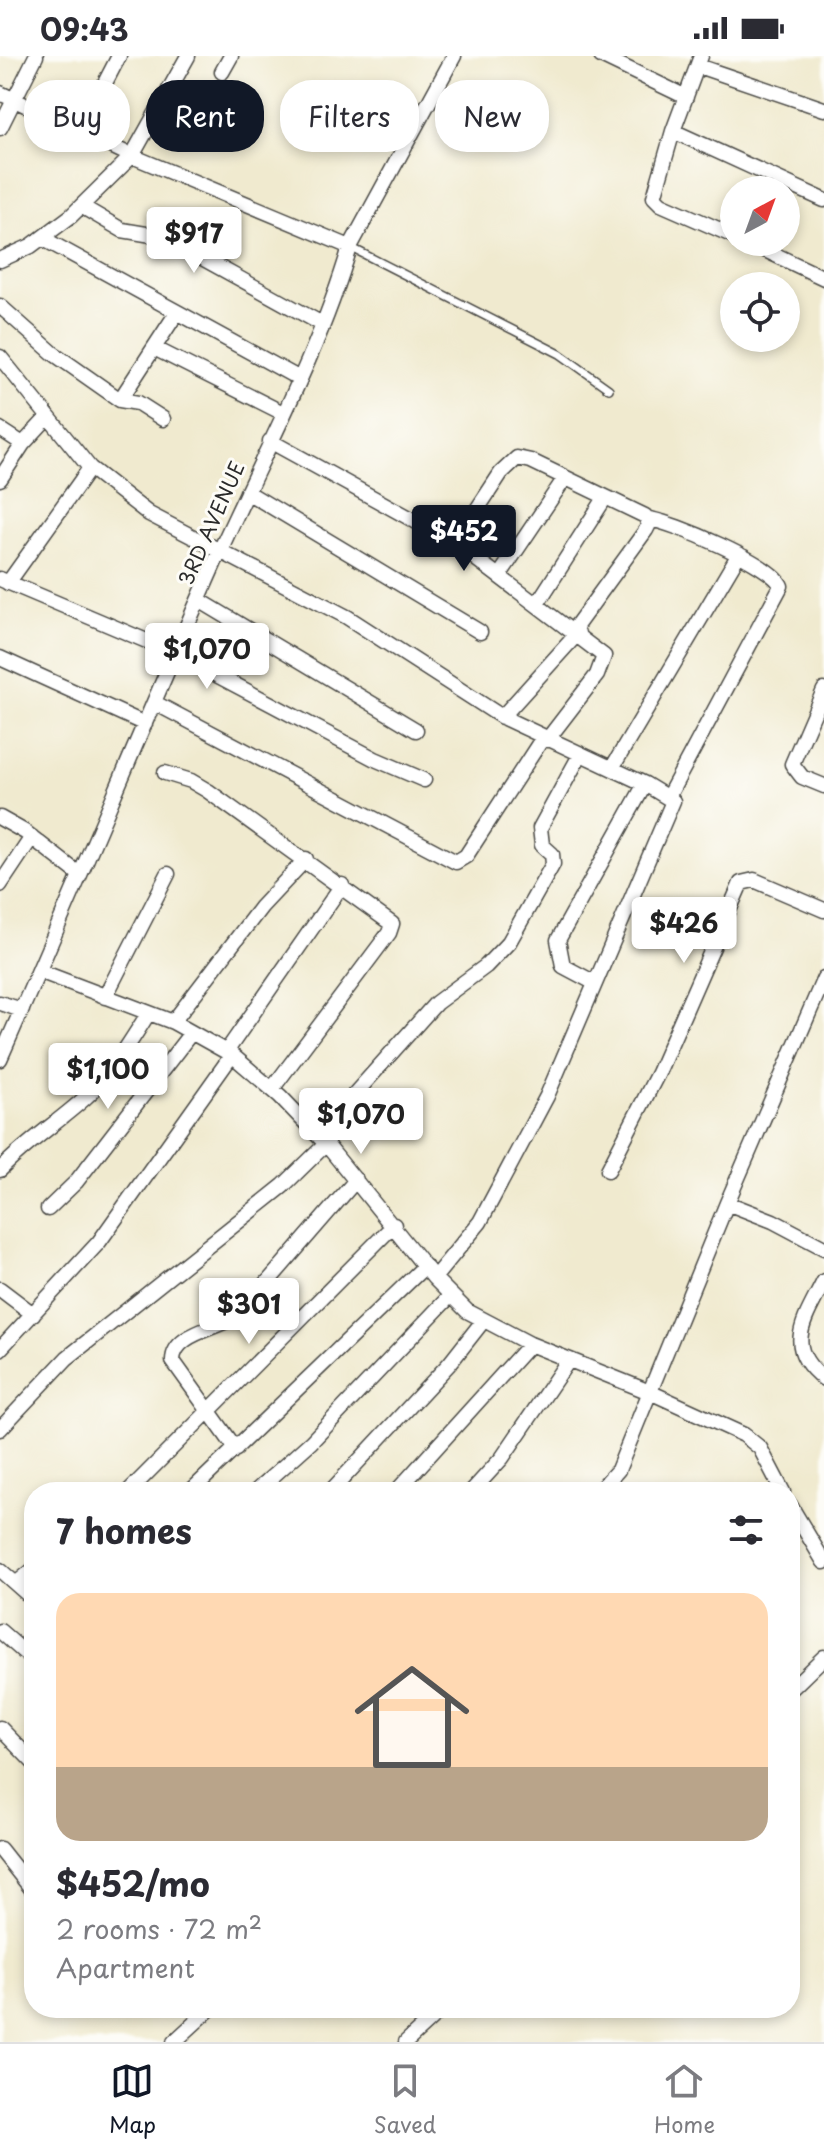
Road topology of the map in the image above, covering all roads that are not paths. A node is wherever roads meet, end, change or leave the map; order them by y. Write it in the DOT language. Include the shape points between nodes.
graph roads {
  1 [pos="36,56"];
  2 [pos="119,56"];
  3 [pos="188,56"];
  4 [pos="231,56"];
  5 [pos="454,56"];
  6 [pos="601,56"];
  7 [pos="700,61"];
  8 [pos="222,72"];
  9 [pos="107,80"];
  10 [pos="0,93"];
  11 [pos="686,97"];
  12 [pos="15,99"];
  13 [pos="24,103"];
  14 [pos="824,109"];
  15 [pos="0,128"];
  16 [pos="673,131"];
  17 [pos="124,152"];
  18 [pos="132,156"];
  19 [pos="824,200"];
  20 [pos="81,206"];
  21 [pos="720,230"];
  22 [pos="42,238"];
  23 [pos="350,247"];
  24 [pos="778,256"];
  25 [pos="0,260"];
  26 [pos="824,278"];
  27 [pos="0,306"];
  28 [pos="176,314"];
  29 [pos="322,324"];
  30 [pos="154,348"];
  31 [pos="0,357"];
  32 [pos="298,378"];
  33 [pos="609,389"];
  34 [pos="120,400"];
  35 [pos="283,413"];
  36 [pos="47,418"];
  37 [pos="163,419"];
  38 [pos="0,429"];
  39 [pos="270,441"];
  40 [pos="23,444"];
  41 [pos="90,468"];
  42 [pos="565,478"];
  43 [pos="0,479"];
  44 [pos="247,492"];
  45 [pos="605,498"];
  46 [pos="648,519"];
  47 [pos="455,543"];
  48 [pos="221,550"];
  49 [pos="739,554"];
  50 [pos="499,576"];
  51 [pos="4,581"];
  52 [pos="199,600"];
  53 [pos="537,604"];
  54 [pos="576,631"];
  55 [pos="480,632"];
  56 [pos="175,653"];
  57 [pos="0,658"];
  58 [pos="824,690"];
  59 [pos="155,703"];
  60 [pos="502,717"];
  61 [pos="145,724"];
  62 [pos="416,730"];
  63 [pos="544,740"];
  64 [pos="580,755"];
  65 [pos="612,768"];
  66 [pos="165,773"];
  67 [pos="424,780"];
  68 [pos="645,784"];
  69 [pos="824,786"];
  70 [pos="668,797"];
  71 [pos="0,818"];
  72 [pos="32,837"];
  73 [pos="306,859"];
  74 [pos="79,874"];
  75 [pos="168,874"];
  76 [pos="0,885"];
  77 [pos="342,885"];
  78 [pos="824,910"];
  79 [pos="39,971"];
  80 [pos="824,978"];
  81 [pos="595,983"];
  82 [pos="105,997"];
  83 [pos="0,1003"];
  84 [pos="22,1010"];
  85 [pos="148,1014"];
  86 [pos="173,1022"];
  87 [pos="191,1033"];
  88 [pos="229,1054"];
  89 [pos="0,1059"];
  90 [pos="272,1089"];
  91 [pos="322,1140"];
  92 [pos="0,1170"];
  93 [pos="608,1170"];
  94 [pos="356,1180"];
  95 [pos="727,1203"];
  96 [pos="48,1209"];
  97 [pos="394,1225"];
  98 [pos="824,1248"];
  99 [pos="429,1272"];
  100 [pos="824,1281"];
  101 [pos="0,1289"];
  102 [pos="450,1296"];
  103 [pos="33,1314"];
  104 [pos="483,1321"];
  105 [pos="530,1344"];
  106 [pos="0,1349"];
  107 [pos="568,1361"];
  108 [pos="824,1379"];
  109 [pos="652,1393"];
  110 [pos="209,1410"];
  111 [pos="0,1429"];
  112 [pos="236,1449"];
  113 [pos="138,1482"];
  114 [pos="201,1482"];
  115 [pos="266,1482"];
  116 [pos="339,1482"];
  117 [pos="405,1482"];
  118 [pos="480,1482"];
  119 [pos="607,1482"];
  120 [pos="778,1482"];
  121 [pos="800,1525"];
  122 [pos="824,1562"];
  123 [pos="0,1570"];
  124 [pos="24,1577"];
  125 [pos="17,1583"];
  126 [pos="24,1590"];
  127 [pos="0,1631"];
  128 [pos="24,1652"];
  129 [pos="824,1657"];
  130 [pos="800,1680"];
  131 [pos="0,1728"];
  132 [pos="24,1753"];
  133 [pos="0,1849"];
  134 [pos="24,1879"];
  135 [pos="200,2018"];
  136 [pos="432,2018"];
  137 [pos="174,2042"];
  138 [pos="406,2042"];
  1 -- 12 [label="street"];
  2 -- 9 [label="street"];
  3 -- 18 [label="street"];
  4 -- 8 [label="street"];
  5 -- 23 [label="street, 3RD AVENUE"];
  6 -- 11 [label="street"];
  7 -- 11 [label="street"];
  7 -- 14 [label="street"];
  10 -- 12 [label="street"];
  11 -- 16 [label="street"];
  12 -- 13 [label="street"];
  12 -- 15 [label="street"];
  16 -- 19 [label="street"];
  16 -- 21 [label="street" via="654,197"];
  17 -- 18 [label="street"];
  18 -- 20 [label="street"];
  18 -- 23 [label="street"];
  20 -- 22 [label="street"];
  20 -- 29 [label="street" via="122,230 164,237"];
  22 -- 25 [label="street"];
  22 -- 28 [label="street"];
  23 -- 29 [label="street, 3RD AVENUE"];
  23 -- 33 [label="lane" via="560,354"];
  24 -- 26 [label="street"];
  27 -- 34 [label="street" via="53,353"];
  28 -- 30 [label="street"];
  28 -- 32 [label="street"];
  29 -- 32 [label="street, 3RD AVENUE"];
  30 -- 34 [label="street"];
  30 -- 35 [label="street"];
  31 -- 36 [label="street"];
  32 -- 35 [label="street, 3RD AVENUE"];
  34 -- 37 [label="street" via="138,403"];
  35 -- 39 [label="street, 3RD AVENUE"];
  36 -- 40 [label="street"];
  36 -- 41 [label="street"];
  38 -- 40 [label="street"];
  39 -- 44 [label="street, 3RD AVENUE"];
  39 -- 47 [label="street"];
  40 -- 43 [label="street"];
  41 -- 48 [label="street" via="149,514"];
  41 -- 51 [label="street"];
  42 -- 45 [label="street"];
  42 -- 47 [label="street" via="531,461 512,460"];
  42 -- 50 [label="street"];
  44 -- 48 [label="street, 3RD AVENUE"];
  44 -- 55 [label="street"];
  45 -- 46 [label="street"];
  45 -- 53 [label="street"];
  46 -- 49 [label="street"];
  46 -- 54 [label="street" via="636,546"];
  47 -- 50 [label="street"];
  48 -- 52 [label="street, 3RD AVENUE"];
  48 -- 60 [label="street" via="347,617"];
  49 -- 65 [label="street"];
  49 -- 70 [label="street" via="778,579 779,591"];
  50 -- 53 [label="street"];
  51 -- 56 [label="street"];
  52 -- 56 [label="street, 3RD AVENUE"];
  52 -- 62 [label="street"];
  53 -- 54 [label="street"];
  54 -- 60 [label="street"];
  54 -- 63 [label="street" via="605,660"];
  56 -- 59 [label="street, 3RD AVENUE"];
  56 -- 67 [label="street"];
  57 -- 61 [label="street"];
  58 -- 69 [label="street" via="792,764 802,777"];
  59 -- 61 [label="street, 3RD AVENUE"];
  59 -- 63 [label="street" via="456,862 466,856"];
  60 -- 63 [label="street"];
  61 -- 74 [label="street, 3RD AVENUE"];
  63 -- 64 [label="street"];
  64 -- 65 [label="street"];
  64 -- 91 [label="street" via="540,828 553,864 509,942 436,1003"];
  65 -- 68 [label="street"];
  66 -- 73 [label="street" via="208,791"];
  68 -- 70 [label="street"];
  68 -- 81 [label="street" via="558,940 563,966"];
  70 -- 81 [label="street" via="673,805"];
  71 -- 72 [label="street"];
  72 -- 74 [label="street"];
  72 -- 76 [label="street"];
  73 -- 77 [label="street"];
  73 -- 86 [label="street" via="261,907"];
  74 -- 79 [label="street, 3RD AVENUE"];
  75 -- 82 [label="street"];
  77 -- 88 [label="street"];
  77 -- 90 [label="street" via="388,919 392,928"];
  78 -- 93 [label="street" via="754,880 741,883 658,1073"];
  79 -- 82 [label="street"];
  79 -- 84 [label="street, 3RD AVENUE"];
  80 -- 95 [label="street"];
  81 -- 99 [label="street" via="547,1096 480,1222"];
  82 -- 85 [label="street"];
  83 -- 84 [label="street"];
  84 -- 89 [label="street, 3RD AVENUE"];
  85 -- 86 [label="street"];
  85 -- 92 [label="street" via="86,1098"];
  86 -- 87 [label="street"];
  87 -- 88 [label="street"];
  87 -- 96 [label="street" via="76,1182"];
  88 -- 90 [label="street"];
  88 -- 103 [label="street" via="99,1242"];
  90 -- 91 [label="street"];
  91 -- 94 [label="street"];
  91 -- 111 [label="street" via="283,1186 67,1358"];
  94 -- 97 [label="street"];
  94 -- 110 [label="street" via="240,1314 221,1327 184,1338 175,1348 173,1361"];
  95 -- 98 [label="street"];
  95 -- 109 [label="street"];
  97 -- 99 [label="street"];
  97 -- 110 [label="street"];
  99 -- 102 [label="street"];
  99 -- 112 [label="street"];
  100 -- 108 [label="street" via="799,1344 803,1359"];
  101 -- 103 [label="street"];
  102 -- 104 [label="street"];
  102 -- 115 [label="street"];
  103 -- 106 [label="street"];
  104 -- 105 [label="street"];
  104 -- 116 [label="street"];
  105 -- 107 [label="street"];
  105 -- 117 [label="street"];
  107 -- 109 [label="street"];
  107 -- 118 [label="street"];
  109 -- 119 [label="street" via="618,1470"];
  109 -- 120 [label="street" via="752,1441"];
  110 -- 112 [label="street"];
  110 -- 113 [label="street"];
  112 -- 114 [label="street"];
  121 -- 122 [label="street"];
  123 -- 125 [label="street"];
  124 -- 125 [label="street"];
  125 -- 126 [label="street"];
  127 -- 128 [label="street"];
  129 -- 130 [label="street"];
  131 -- 132 [label="street"];
  133 -- 134 [label="street"];
  135 -- 137 [label="street"];
  136 -- 138 [label="street"];
}
